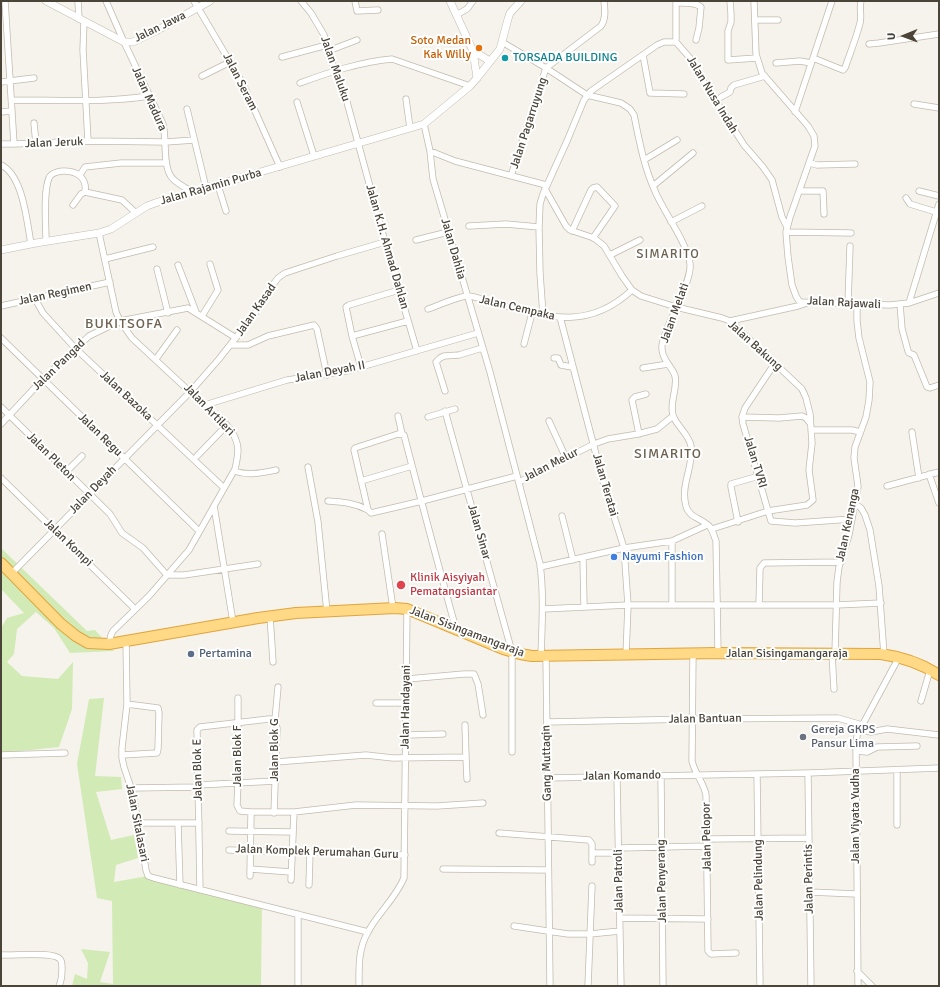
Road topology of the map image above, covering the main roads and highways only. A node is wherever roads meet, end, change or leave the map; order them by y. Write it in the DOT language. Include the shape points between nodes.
graph roads {
  1 [pos="1,562"];
  2 [pos="939,676"];
  1 -- 2 [label="highway, Jalan Sisingamangaraja" via="61,624 88,642 108,644 270,616 393,608 407,609 512,652 532,656 718,653 884,655 918,664"];
}
